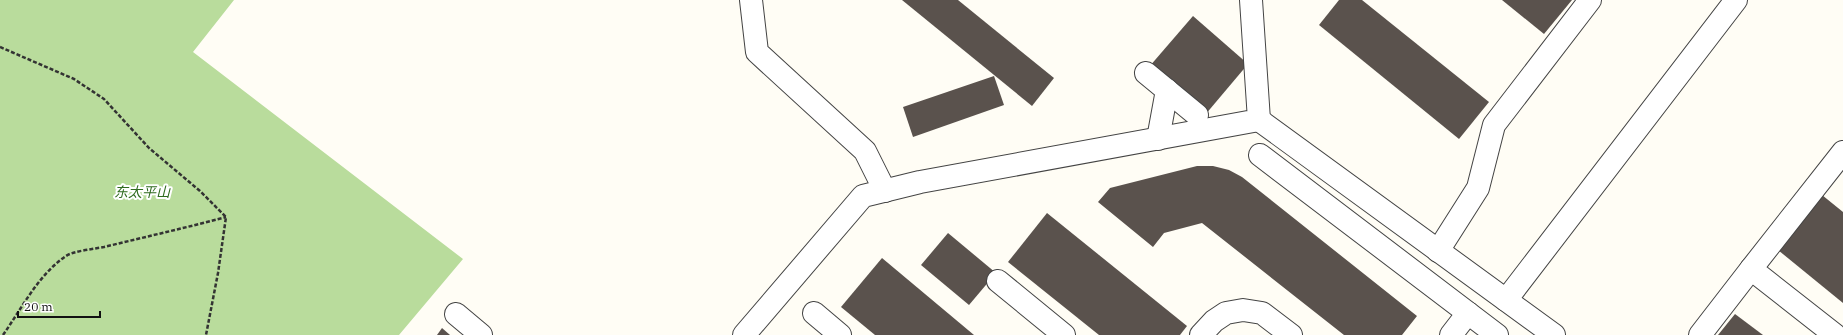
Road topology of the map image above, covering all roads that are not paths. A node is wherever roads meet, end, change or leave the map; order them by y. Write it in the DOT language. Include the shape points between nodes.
graph roads {
  1 [pos="751,0"];
  2 [pos="1251,0"];
  3 [pos="1590,0"];
  4 [pos="1736,0"];
  5 [pos="1146,73"];
  6 [pos="1166,90"];
  7 [pos="1197,115"];
  8 [pos="1259,120"];
  9 [pos="1158,139"];
  10 [pos="1843,152"];
  11 [pos="1260,155"];
  12 [pos="885,190"];
  13 [pos="1438,251"];
  14 [pos="1751,269"];
  15 [pos="998,281"];
  16 [pos="1506,300"];
  17 [pos="814,313"];
  18 [pos="1468,313"];
  19 [pos="456,314"];
  20 [pos="481,335"];
  21 [pos="744,335"];
  22 [pos="840,335"];
  23 [pos="1064,335"];
  24 [pos="1201,335"];
  25 [pos="1291,335"];
  26 [pos="1451,335"];
  27 [pos="1496,335"];
  28 [pos="1554,335"];
  29 [pos="1700,335"];
  30 [pos="1835,335"];
  1 -- 12 [label="street" via="757,52 865,151"];
  2 -- 8 [label="street"];
  3 -- 13 [label="street" via="1494,125 1478,188"];
  4 -- 16 [label="street"];
  5 -- 6 [label="street"];
  6 -- 7 [label="street"];
  6 -- 9 [label="street"];
  8 -- 9 [label="street"];
  8 -- 13 [label="street"];
  9 -- 12 [label="street"];
  10 -- 14 [label="street"];
  11 -- 18 [label="street"];
  12 -- 21 [label="street" via="862,196"];
  13 -- 16 [label="street"];
  14 -- 29 [label="street"];
  14 -- 30 [label="street"];
  15 -- 23 [label="street"];
  16 -- 28 [label="street"];
  17 -- 22 [label="street"];
  18 -- 26 [label="street"];
  18 -- 27 [label="street"];
  19 -- 20 [label="street"];
  24 -- 25 [label="street" via="1226,313 1243,310 1262,313"];
}
